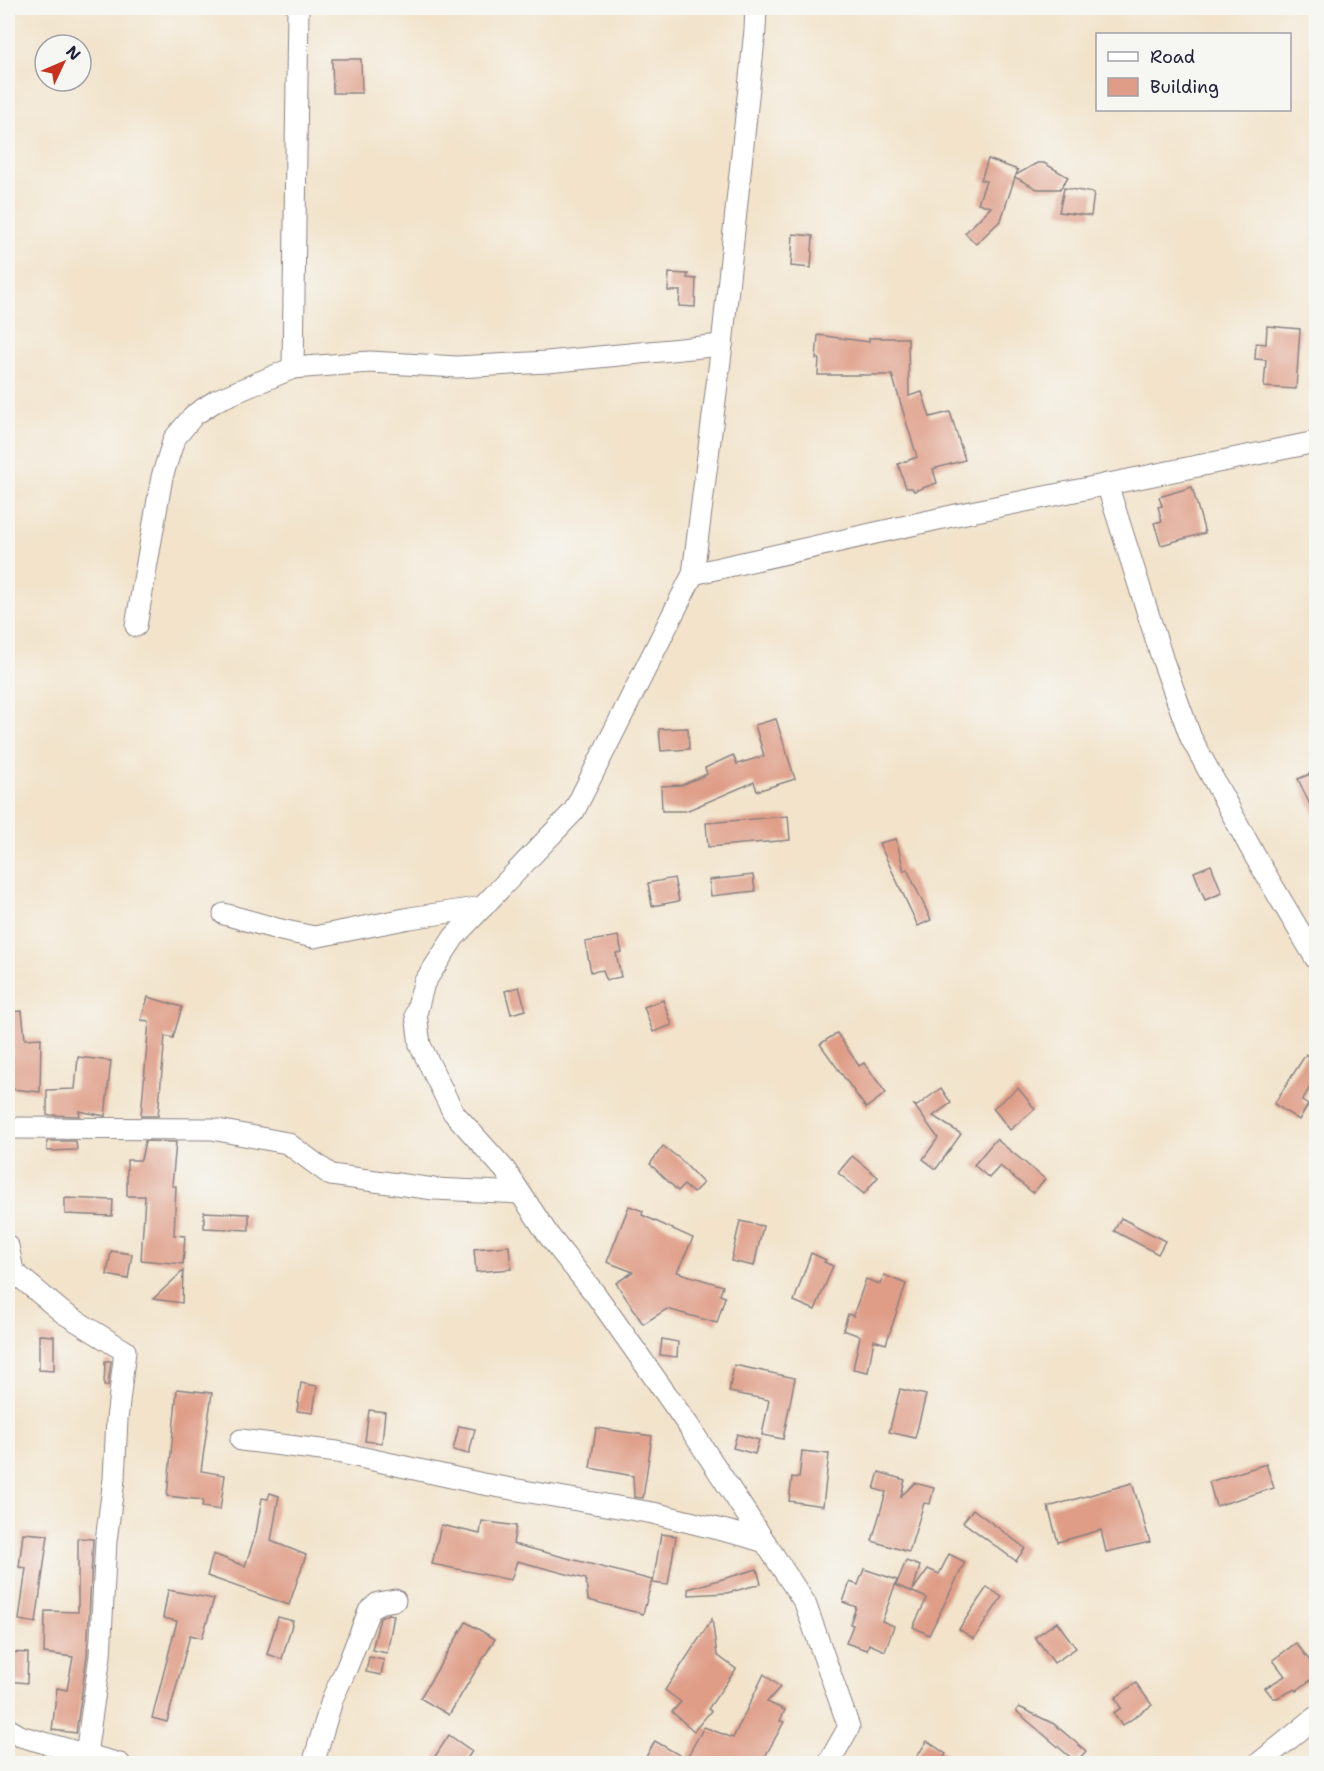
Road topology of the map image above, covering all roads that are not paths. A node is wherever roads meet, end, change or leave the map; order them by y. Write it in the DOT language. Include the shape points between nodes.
graph roads {
  1 [pos="298,8"];
  2 [pos="756,8"];
  3 [pos="722,345"];
  4 [pos="293,368"];
  5 [pos="1317,442"];
  6 [pos="1107,484"];
  7 [pos="693,574"];
  8 [pos="136,626"];
  9 [pos="483,907"];
  10 [pos="224,914"];
  11 [pos="1317,959"];
  12 [pos="8,1128"];
  13 [pos="520,1193"];
  14 [pos="8,1246"];
  15 [pos="241,1440"];
  16 [pos="765,1542"];
  17 [pos="395,1600"];
  18 [pos="1317,1717"];
  19 [pos="8,1729"];
  20 [pos="86,1754"];
  21 [pos="120,1764"];
  22 [pos="312,1764"];
  23 [pos="828,1764"];
  24 [pos="1258,1764"];
  1 -- 4 [label="street"];
  2 -- 3 [label="street"];
  3 -- 4 [label="street" via="547,362 468,366 370,362"];
  3 -- 7 [label="street"];
  4 -- 8 [label="street" via="217,400 194,415 174,439 162,477"];
  5 -- 6 [label="street"];
  6 -- 7 [label="street"];
  6 -- 11 [label="street" via="1191,738"];
  7 -- 9 [label="street" via="574,811"];
  9 -- 10 [label="street" via="314,937"];
  9 -- 13 [label="street" via="454,938 424,983 416,1014 420,1045 453,1112 505,1170"];
  12 -- 13 [label="street" via="212,1129 287,1143 331,1175 434,1189"];
  13 -- 16 [label="street" via="688,1425"];
  14 -- 20 [label="street" via="13,1271 62,1312 124,1352 106,1541 100,1656"];
  15 -- 16 [label="street" via="337,1452 483,1484 652,1513"];
  16 -- 23 [label="street" via="805,1603 849,1727"];
  17 -- 22 [label="street" via="378,1603 369,1611 333,1697"];
  18 -- 24 [label="street"];
  19 -- 20 [label="street" via="20,1736"];
  20 -- 21 [label="street"];
}
